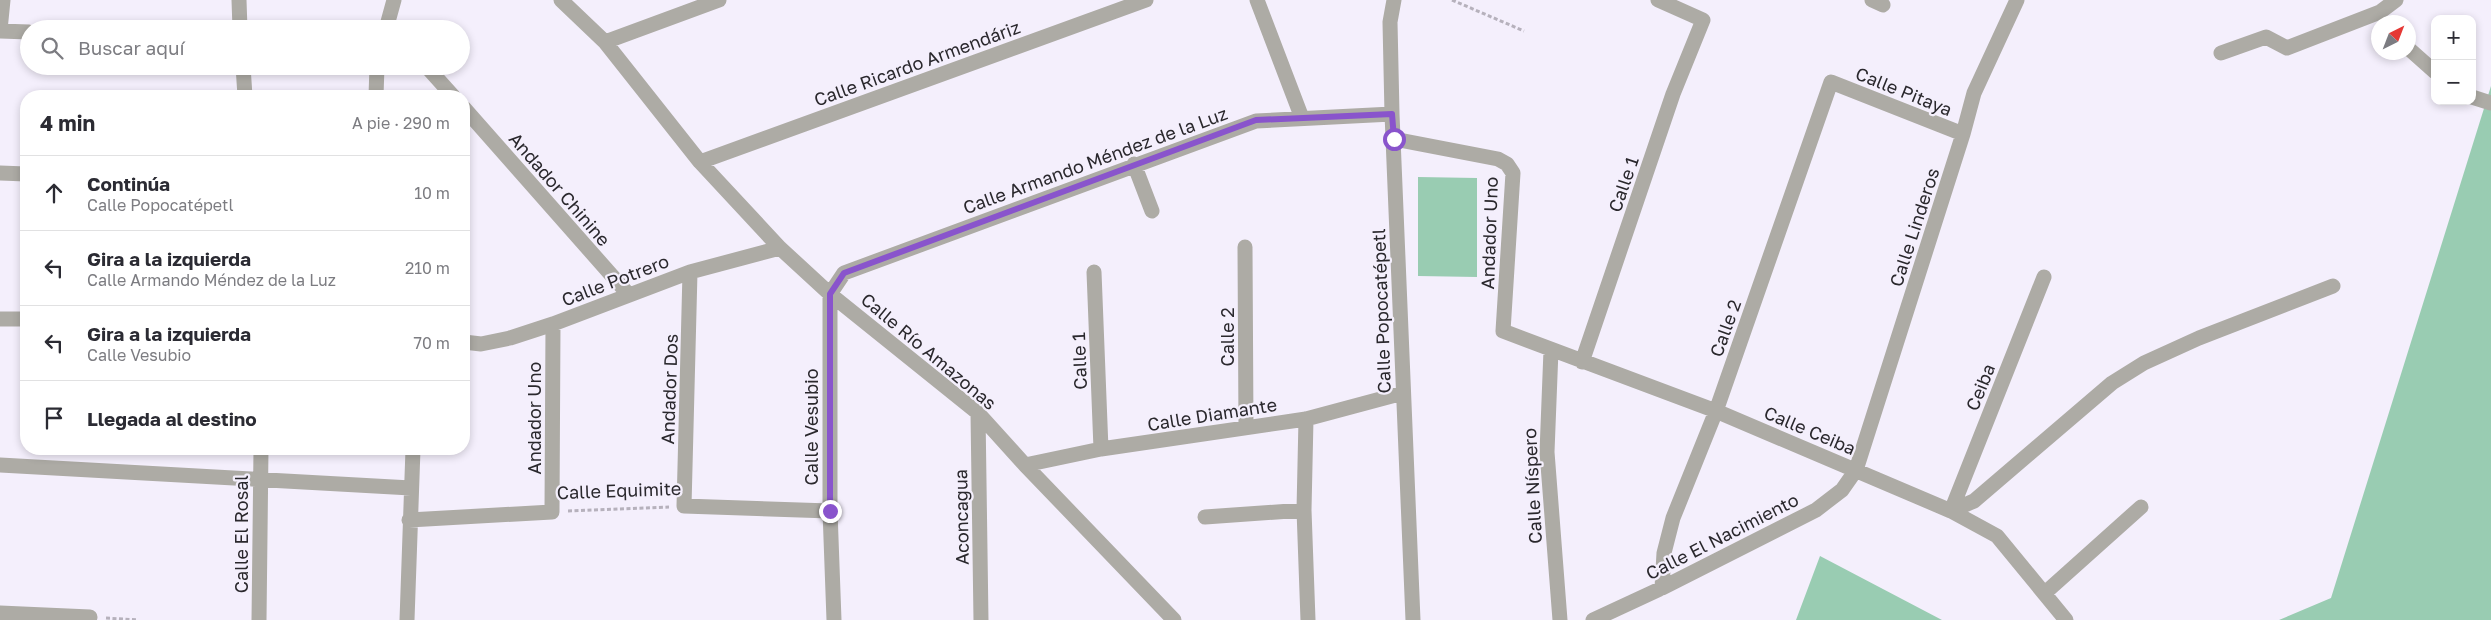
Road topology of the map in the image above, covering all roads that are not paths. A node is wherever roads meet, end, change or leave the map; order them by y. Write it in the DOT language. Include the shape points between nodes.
graph roads {
  1 [pos="3,0"];
  2 [pos="239,0"];
  3 [pos="394,0"];
  4 [pos="561,0"];
  5 [pos="719,0"];
  6 [pos="1146,0"];
  7 [pos="1257,0"];
  8 [pos="1394,0"];
  9 [pos="1658,0"];
  10 [pos="2017,0"];
  11 [pos="2396,0"];
  12 [pos="2381,12"];
  13 [pos="240,20"];
  14 [pos="390,20"];
  15 [pos="0,31"];
  16 [pos="20,32"];
  17 [pos="606,42"];
  18 [pos="2221,53"];
  19 [pos="2416,55"];
  20 [pos="2431,68"];
  21 [pos="244,75"];
  22 [pos="377,75"];
  23 [pos="434,75"];
  24 [pos="1831,82"];
  25 [pos="245,90"];
  26 [pos="376,90"];
  27 [pos="448,90"];
  28 [pos="2476,98"];
  29 [pos="2491,104"];
  30 [pos="1392,114"];
  31 [pos="470,115"];
  32 [pos="1302,118"];
  33 [pos="1963,134"];
  34 [pos="1394,139"];
  35 [pos="700,162"];
  36 [pos="1134,164"];
  37 [pos="0,173"];
  38 [pos="20,174"];
  39 [pos="1152,211"];
  40 [pos="1245,247"];
  41 [pos="780,248"];
  42 [pos="690,272"];
  43 [pos="1094,272"];
  44 [pos="2044,278"];
  45 [pos="2333,286"];
  46 [pos="830,294"];
  47 [pos="629,295"];
  48 [pos="0,318"];
  49 [pos="20,319"];
  50 [pos="553,324"];
  51 [pos="1503,330"];
  52 [pos="470,343"];
  53 [pos="1551,350"];
  54 [pos="1582,362"];
  55 [pos="1403,393"];
  56 [pos="1716,411"];
  57 [pos="978,413"];
  58 [pos="1306,419"];
  59 [pos="1246,427"];
  60 [pos="1101,450"];
  61 [pos="261,455"];
  62 [pos="413,455"];
  63 [pos="0,465"];
  64 [pos="1025,465"];
  65 [pos="1856,470"];
  66 [pos="260,478"];
  67 [pos="411,488"];
  68 [pos="684,506"];
  69 [pos="2141,507"];
  70 [pos="1304,510"];
  71 [pos="830,511"];
  72 [pos="1951,511"];
  73 [pos="552,512"];
  74 [pos="1205,517"];
  75 [pos="410,520"];
  76 [pos="1662,588"];
  77 [pos="2046,592"];
  78 [pos="0,612"];
  79 [pos="90,617"];
  80 [pos="260,620"];
  81 [pos="407,620"];
  82 [pos="834,620"];
  83 [pos="981,620"];
  84 [pos="1174,620"];
  85 [pos="1308,620"];
  86 [pos="1413,620"];
  87 [pos="1560,620"];
  88 [pos="1593,620"];
  89 [pos="2066,620"];
  1 -- 15 [label="street"];
  2 -- 13 [label="street"];
  3 -- 14 [label="street"];
  4 -- 17 [label="street, Calle Río Amazonas"];
  5 -- 17 [label="street"];
  6 -- 35 [label="street, Calle Ricardo Armendáriz"];
  7 -- 32 [label="street"];
  8 -- 30 [label="street, Calle Popocatépetl" via="1390,22"];
  9 -- 54 [label="street, Calle 1" via="1703,20 1673,94"];
  10 -- 33 [label="street, Calle Linderos" via="1974,93"];
  11 -- 12 [label="street"];
  12 -- 18 [label="street" via="2287,48 2266,37"];
  15 -- 16 [label="street"];
  17 -- 35 [label="street, Calle Río Amazonas"];
  19 -- 20 [label="street"];
  21 -- 25 [label="street"];
  22 -- 26 [label="street"];
  23 -- 27 [label="street"];
  24 -- 33 [label="street, Calle Pitaya"];
  24 -- 56 [label="street, Calle 2"];
  28 -- 29 [label="street"];
  30 -- 32 [label="street, Calle Armando Méndez de la Luz"];
  30 -- 34 [label="street, Calle Popocatépetl"];
  31 -- 47 [label="street, Andador Chinine"];
  32 -- 36 [label="street, Calle Armando Méndez de la Luz" via="1256,120"];
  33 -- 65 [label="street, Calle Linderos"];
  34 -- 51 [label="street, Andador Uno" via="1498,159 1513,173"];
  34 -- 55 [label="street, Calle Popocatépetl"];
  35 -- 41 [label="street, Calle Río Amazonas"];
  36 -- 39 [label="street"];
  36 -- 46 [label="street, Calle Armando Méndez de la Luz" via="844,273"];
  37 -- 38 [label="street"];
  40 -- 59 [label="street, Calle 2"];
  41 -- 42 [label="street, Calle Potrero"];
  41 -- 46 [label="street, Calle Río Amazonas"];
  42 -- 47 [label="street, Calle Potrero"];
  42 -- 68 [label="street, Andador Dos"];
  43 -- 60 [label="street, Calle 1"];
  44 -- 72 [label="street, Ceiba"];
  45 -- 72 [label="street" via="2199,338 2144,364 2112,383 1974,501"];
  46 -- 57 [label="street, Calle Río Amazonas"];
  46 -- 71 [label="street, Calle Vesubio"];
  47 -- 50 [label="street, Calle Potrero"];
  48 -- 49 [label="street"];
  50 -- 52 [label="street, Calle Potrero" via="481,344"];
  50 -- 73 [label="street, Andador Uno"];
  51 -- 53 [label="street, Calle Ceiba"];
  53 -- 54 [label="street, Calle Ceiba"];
  53 -- 87 [label="street, Calle Níspero" via="1546,452"];
  54 -- 56 [label="street, Calle Ceiba"];
  55 -- 58 [label="street, Calle Diamante"];
  55 -- 86 [label="street, Calle Popocatépetl"];
  56 -- 65 [label="street, Calle Ceiba"];
  56 -- 76 [label="street, Calle 2" via="1673,518 1664,553"];
  57 -- 64 [label="street, Calle Río Amazonas"];
  57 -- 83 [label="street, Aconcagua"];
  58 -- 59 [label="street, Calle Diamante"];
  58 -- 70 [label="street"];
  59 -- 60 [label="street, Calle Diamante"];
  60 -- 64 [label="street, Calle Diamante"];
  61 -- 66 [label="street, Calle El Rosal"];
  62 -- 67 [label="street"];
  63 -- 66 [label="street"];
  64 -- 84 [label="street, Calle Río Amazonas"];
  65 -- 72 [label="street, Calle Ceiba"];
  65 -- 76 [label="street, Calle El Nacimiento" via="1842,490 1816,510"];
  66 -- 67 [label="street"];
  66 -- 80 [label="street, Calle El Rosal"];
  67 -- 75 [label="street"];
  68 -- 71 [label="street, Calle Equimite"];
  69 -- 77 [label="street"];
  70 -- 74 [label="street"];
  70 -- 85 [label="street"];
  71 -- 82 [label="street, Calle Vesubio"];
  72 -- 77 [label="street, Calle Ceiba" via="1998,536"];
  73 -- 75 [label="street, Calle Equimite"];
  75 -- 81 [label="street"];
  76 -- 88 [label="street, Calle El Nacimiento"];
  77 -- 89 [label="street, Calle Ceiba"];
  78 -- 79 [label="street"];
}
